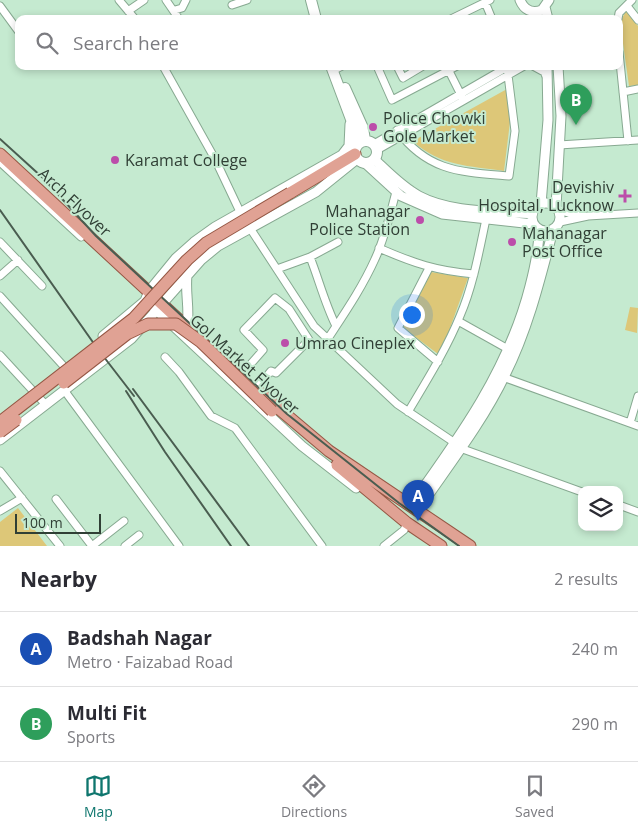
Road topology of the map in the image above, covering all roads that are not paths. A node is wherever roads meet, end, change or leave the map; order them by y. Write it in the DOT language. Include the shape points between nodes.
graph roads {
  1 [pos="119,0"];
  2 [pos="144,0"];
  3 [pos="166,0"];
  4 [pos="186,0"];
  5 [pos="247,0"];
  6 [pos="310,0"];
  7 [pos="317,0"];
  8 [pos="520,0"];
  9 [pos="487,1"];
  10 [pos="629,3"];
  11 [pos="547,4"];
  12 [pos="232,5"];
  13 [pos="0,6"];
  14 [pos="128,10"];
  15 [pos="175,10"];
  16 [pos="132,15"];
  17 [pos="177,15"];
  18 [pos="315,15"];
  19 [pos="321,15"];
  20 [pos="459,15"];
  21 [pos="491,15"];
  22 [pos="535,15"];
  23 [pos="619,15"];
  24 [pos="638,20"];
  25 [pos="15,27"];
  26 [pos="166,70"];
  27 [pos="338,70"];
  28 [pos="338,70"];
  29 [pos="379,70"];
  30 [pos="399,70"];
  31 [pos="416,70"];
  32 [pos="444,70"];
  33 [pos="449,70"];
  34 [pos="507,70"];
  35 [pos="509,70"];
  36 [pos="540,70"];
  37 [pos="547,70"];
  38 [pos="558,70"];
  39 [pos="621,70"];
  40 [pos="548,81"];
  41 [pos="638,89"];
  42 [pos="623,92"];
  43 [pos="462,97"];
  44 [pos="350,122"];
  45 [pos="397,130"];
  46 [pos="402,136"];
  47 [pos="638,140"];
  48 [pos="628,141"];
  49 [pos="559,145"];
  50 [pos="0,148"];
  51 [pos="363,153"];
  52 [pos="0,154"];
  53 [pos="0,162"];
  54 [pos="396,192"];
  55 [pos="540,204"];
  56 [pos="558,209"];
  57 [pos="240,213"];
  58 [pos="638,213"];
  59 [pos="588,216"];
  60 [pos="486,219"];
  61 [pos="535,222"];
  62 [pos="560,222"];
  63 [pos="250,228"];
  64 [pos="553,230"];
  65 [pos="0,242"];
  66 [pos="338,242"];
  67 [pos="379,248"];
  68 [pos="310,257"];
  69 [pos="18,260"];
  70 [pos="428,268"];
  71 [pos="276,269"];
  72 [pos="128,274"];
  73 [pos="474,274"];
  74 [pos="187,275"];
  75 [pos="0,276"];
  76 [pos="42,286"];
  77 [pos="0,296"];
  78 [pos="147,296"];
  79 [pos="159,307"];
  80 [pos="458,321"];
  81 [pos="314,326"];
  82 [pos="336,326"];
  83 [pos="188,328"];
  84 [pos="305,333"];
  85 [pos="104,334"];
  86 [pos="327,340"];
  87 [pos="86,349"];
  88 [pos="118,349"];
  89 [pos="508,349"];
  90 [pos="0,355"];
  91 [pos="164,357"];
  92 [pos="438,362"];
  93 [pos="98,364"];
  94 [pos="64,367"];
  95 [pos="241,374"];
  96 [pos="500,376"];
  97 [pos="77,381"];
  98 [pos="256,389"];
  99 [pos="34,390"];
  100 [pos="64,390"];
  101 [pos="638,396"];
  102 [pos="46,404"];
  103 [pos="408,412"];
  104 [pos="0,416"];
  105 [pos="0,422"];
  106 [pos="630,423"];
  107 [pos="638,426"];
  108 [pos="0,432"];
  109 [pos="0,440"];
  110 [pos="458,446"];
  111 [pos="0,471"];
  112 [pos="578,491"];
  113 [pos="22,498"];
  114 [pos="56,499"];
  115 [pos="386,506"];
  116 [pos="623,506"];
  117 [pos="414,508"];
  118 [pos="0,510"];
  119 [pos="638,512"];
  120 [pos="124,521"];
  121 [pos="407,523"];
  122 [pos="139,535"];
  123 [pos="60,546"];
  124 [pos="125,546"];
  125 [pos="179,546"];
  126 [pos="322,546"];
  127 [pos="384,546"];
  128 [pos="441,546"];
  129 [pos="470,546"];
  1 -- 14 [label="street"];
  2 -- 14 [label="street"];
  3 -- 15 [label="street"];
  4 -- 15 [label="street" via="182,8"];
  5 -- 12 [label="street"];
  6 -- 18 [label="main road"];
  7 -- 19 [label="main road"];
  8 -- 22 [label="street"];
  9 -- 20 [label="street"];
  9 -- 21 [label="street"];
  10 -- 23 [label="street"];
  10 -- 24 [label="street"];
  11 -- 22 [label="street"];
  13 -- 25 [label="street"];
  14 -- 16 [label="street"];
  15 -- 17 [label="street"];
  26 -- 57 [label="street"];
  27 -- 44 [label="main road"];
  28 -- 51 [label="main road" via="364,128"];
  29 -- 32 [label="street" via="392,100"];
  30 -- 31 [label="street" via="403,78"];
  33 -- 43 [label="street"];
  34 -- 43 [label="street"];
  35 -- 46 [label="street" via="515,131 509,176 440,167"];
  36 -- 40 [label="street"];
  37 -- 40 [label="street"];
  38 -- 49 [label="street"];
  39 -- 42 [label="street"];
  40 -- 55 [label="street" via="548,120"];
  41 -- 42 [label="street"];
  42 -- 48 [label="street"];
  43 -- 45 [label="street"];
  43 -- 46 [label="street"];
  44 -- 51 [label="main road"];
  44 -- 57 [label="street" via="351,139 342,155"];
  45 -- 46 [label="street"];
  45 -- 51 [label="street"];
  46 -- 51 [label="street"];
  47 -- 48 [label="street"];
  48 -- 49 [label="street"];
  49 -- 56 [label="street"];
  50 -- 72 [label="street" via="122,262"];
  51 -- 54 [label="street"];
  51 -- 61 [label="street" via="419,196 442,205"];
  51 -- 63 [label="street" via="316,192"];
  51 -- 105 [label="main road, bridge" via="206,243 134,318"];
  52 -- 72 [label="main road, Arch Flyover"];
  53 -- 72 [label="street" via="119,270"];
  54 -- 60 [label="street" via="442,214"];
  54 -- 67 [label="street"];
  55 -- 56 [label="street" via="552,204"];
  55 -- 61 [label="street"];
  56 -- 59 [label="street"];
  56 -- 62 [label="street"];
  57 -- 63 [label="street"];
  57 -- 78 [label="street" via="194,242 176,258"];
  58 -- 59 [label="street"];
  59 -- 62 [label="street"];
  60 -- 61 [label="street"];
  60 -- 73 [label="street"];
  61 -- 64 [label="street"];
  61 -- 89 [label="street" via="539,246 531,282"];
  62 -- 64 [label="street"];
  63 -- 71 [label="street"];
  63 -- 74 [label="street" via="218,246"];
  64 -- 96 [label="street" via="527,321"];
  65 -- 69 [label="street"];
  66 -- 68 [label="street"];
  67 -- 70 [label="street"];
  67 -- 82 [label="street"];
  68 -- 71 [label="street"];
  68 -- 82 [label="street" via="325,304"];
  69 -- 75 [label="street"];
  69 -- 76 [label="street"];
  70 -- 73 [label="street"];
  70 -- 92 [label="street" via="398,328"];
  71 -- 81 [label="street"];
  72 -- 78 [label="main road, Arch Flyover"];
  73 -- 80 [label="street"];
  74 -- 79 [label="street"];
  74 -- 83 [label="street"];
  77 -- 94 [label="street"];
  78 -- 79 [label="main road, Arch Flyover"];
  78 -- 85 [label="street"];
  79 -- 83 [label="main road, Arch Flyover"];
  79 -- 88 [label="street"];
  79 -- 115 [label="street" via="302,446 373,501"];
  80 -- 89 [label="street"];
  80 -- 92 [label="street"];
  81 -- 84 [label="street"];
  81 -- 86 [label="street"];
  82 -- 86 [label="street"];
  83 -- 95 [label="main road, Arch Flyover"];
  84 -- 95 [label="street" via="289,310 275,298 244,330 263,350"];
  84 -- 98 [label="street" via="309,340 276,373 270,371"];
  85 -- 87 [label="street"];
  85 -- 88 [label="street"];
  86 -- 103 [label="street"];
  87 -- 93 [label="street"];
  87 -- 94 [label="street"];
  88 -- 93 [label="street"];
  89 -- 96 [label="street"];
  90 -- 99 [label="street"];
  91 -- 126 [label="street" via="211,416 235,428"];
  92 -- 103 [label="street"];
  93 -- 97 [label="street"];
  94 -- 97 [label="street"];
  94 -- 99 [label="street"];
  95 -- 98 [label="main road, Arch Flyover"];
  96 -- 106 [label="street"];
  96 -- 110 [label="street"];
  97 -- 100 [label="street"];
  98 -- 117 [label="main road, Arch Flyover" via="329,452"];
  99 -- 102 [label="street"];
  99 -- 104 [label="street"];
  100 -- 102 [label="street"];
  100 -- 125 [label="street"];
  101 -- 106 [label="street"];
  102 -- 109 [label="street"];
  103 -- 110 [label="street"];
  106 -- 107 [label="street"];
  108 -- 115 [label="main road, Gol Market Flyover, bridge" via="127,334 148,324 176,324 272,411"];
  110 -- 112 [label="street"];
  110 -- 117 [label="street"];
  111 -- 113 [label="street"];
  113 -- 118 [label="street"];
  113 -- 123 [label="street"];
  114 -- 120 [label="street" via="92,546"];
  115 -- 121 [label="main road, Gol Market Flyover"];
  116 -- 119 [label="street"];
  117 -- 129 [label="main road, Arch Flyover"];
  121 -- 127 [label="street" via="404,530"];
  121 -- 128 [label="main road, Gol Market Flyover"];
  122 -- 124 [label="street"];
}
